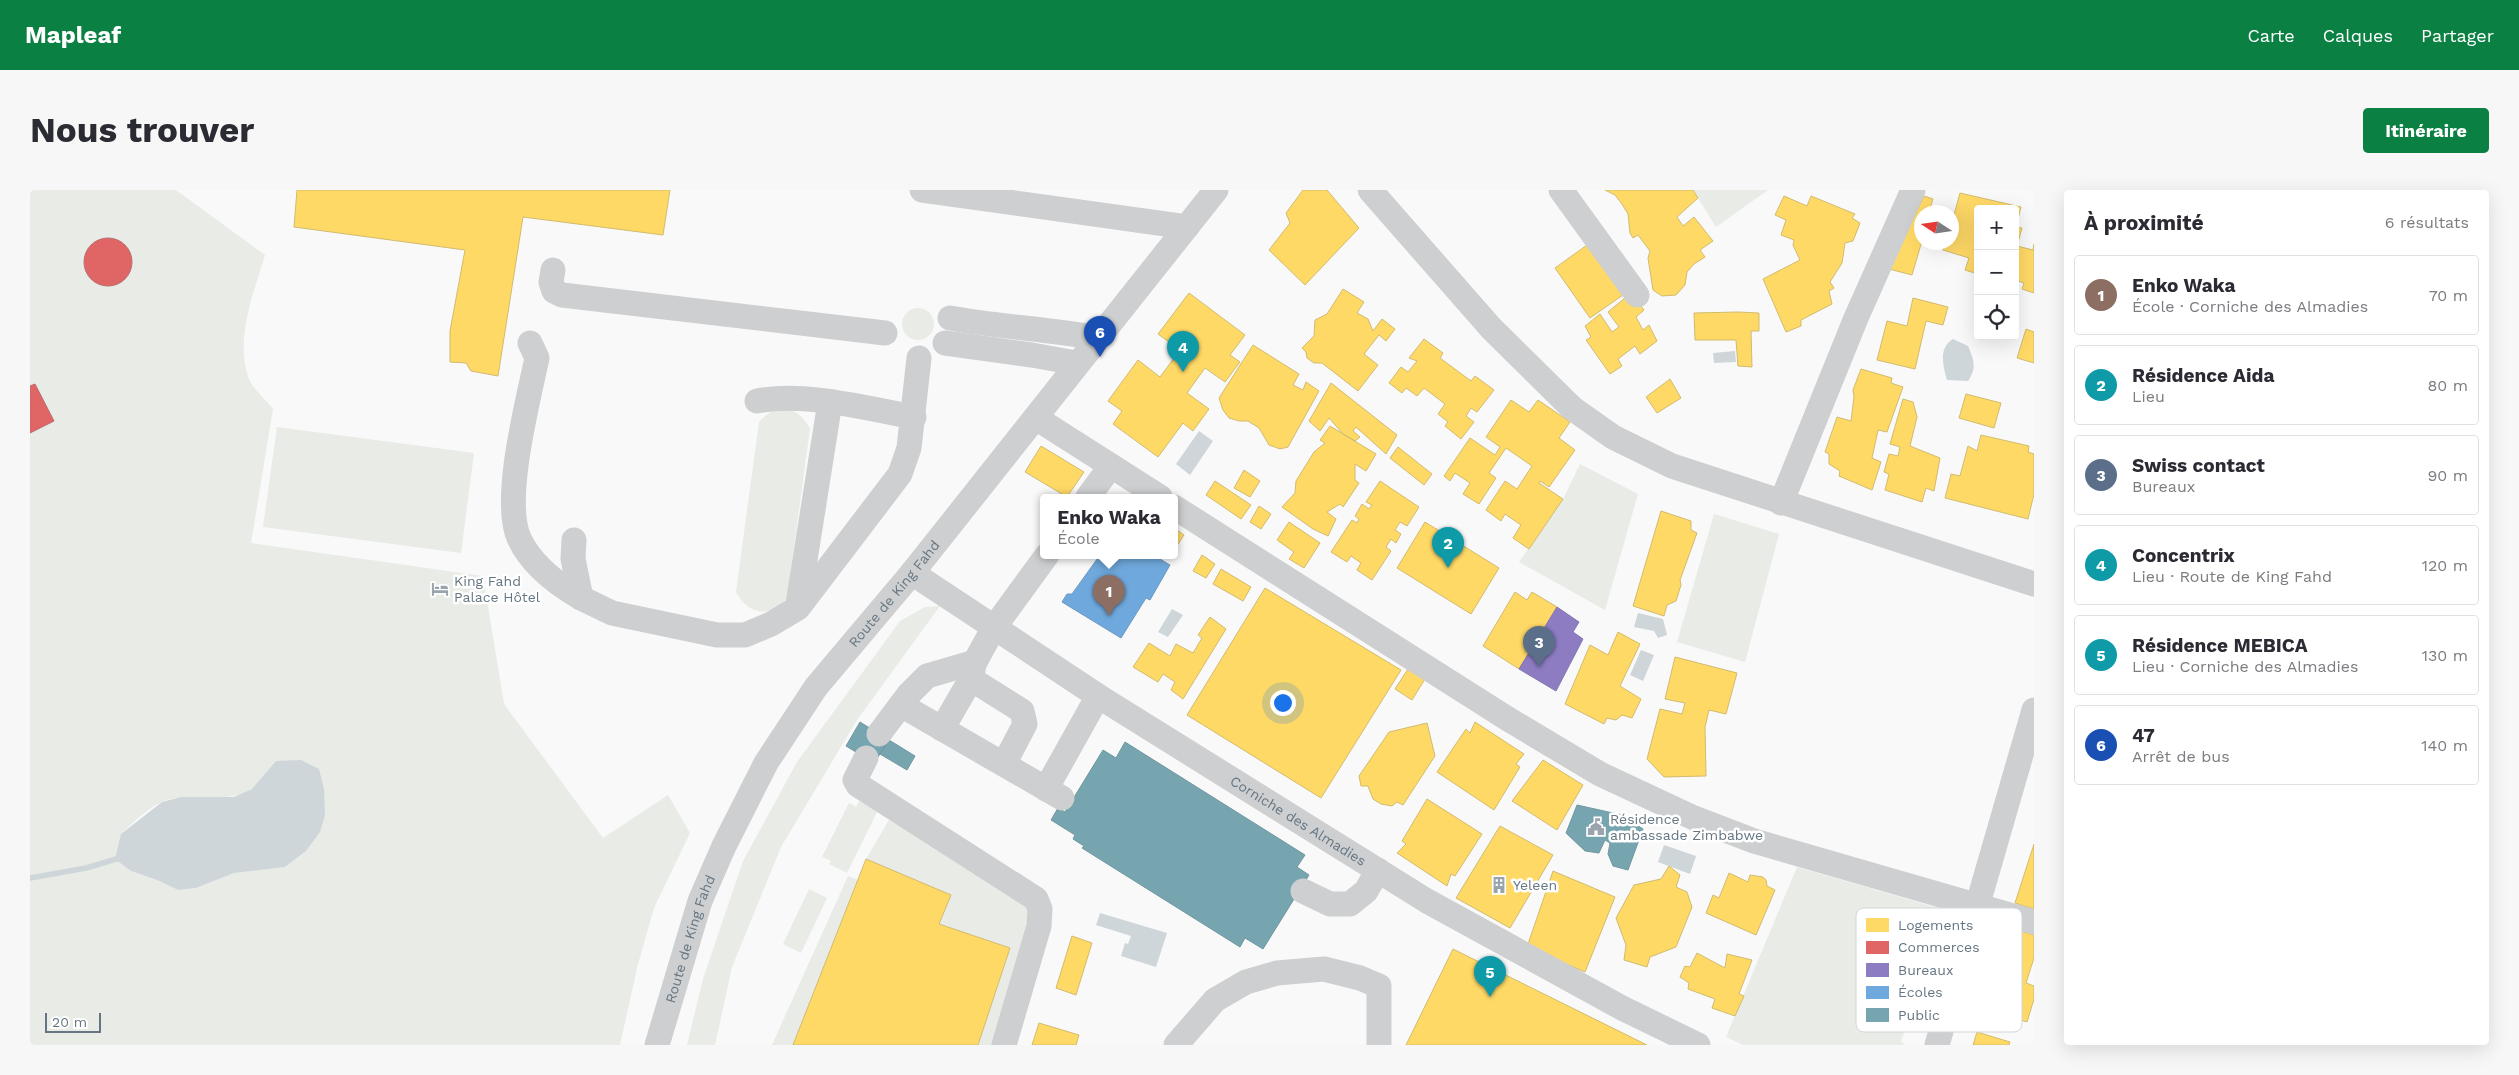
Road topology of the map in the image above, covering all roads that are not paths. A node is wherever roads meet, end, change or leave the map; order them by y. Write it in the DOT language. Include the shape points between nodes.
graph roads {
  1 [pos="922,190"];
  2 [pos="1216,190"];
  3 [pos="1370,190"];
  4 [pos="1561,190"];
  5 [pos="1913,190"];
  6 [pos="1072,200"];
  7 [pos="1187,227"];
  8 [pos="553,270"];
  9 [pos="1636,295"];
  10 [pos="950,318"];
  11 [pos="885,333"];
  12 [pos="1098,338"];
  13 [pos="530,343"];
  14 [pos="945,343"];
  15 [pos="919,358"];
  16 [pos="1076,363"];
  17 [pos="757,401"];
  18 [pos="830,402"];
  19 [pos="914,417"];
  20 [pos="1036,418"];
  21 [pos="1111,466"];
  22 [pos="1090,494"];
  23 [pos="1155,494"];
  24 [pos="1781,503"];
  25 [pos="1178,509"];
  26 [pos="574,540"];
  27 [pos="1044,559"];
  28 [pos="912,573"];
  29 [pos="2034,584"];
  30 [pos="581,598"];
  31 [pos="798,608"];
  32 [pos="993,629"];
  33 [pos="973,671"];
  34 [pos="1098,696"];
  35 [pos="900,705"];
  36 [pos="2034,710"];
  37 [pos="942,729"];
  38 [pos="879,734"];
  39 [pos="866,758"];
  40 [pos="1004,764"];
  41 [pos="1378,870"];
  42 [pos="1303,891"];
  43 [pos="1979,906"];
  44 [pos="1986,908"];
  45 [pos="1941,1032"];
  46 [pos="657,1045"];
  47 [pos="1004,1045"];
  48 [pos="1176,1045"];
  49 [pos="1379,1045"];
  50 [pos="1698,1045"];
  51 [pos="1937,1045"];
  1 -- 6 [label="street"];
  2 -- 7 [label="street, Route de King Fahd"];
  3 -- 24 [label="street" via="1491,328 1572,408 1613,437 1672,466"];
  4 -- 9 [label="street"];
  5 -- 24 [label="street" via="1856,318"];
  6 -- 7 [label="street"];
  7 -- 12 [label="street, Route de King Fahd"];
  8 -- 11 [label="street" via="551,282 554,291 562,295"];
  10 -- 12 [label="street"];
  12 -- 16 [label="street, Route de King Fahd"];
  13 -- 30 [label="street" via="537,358 513,488 512,513 519,538 533,559 556,584"];
  14 -- 16 [label="street"];
  15 -- 19 [label="street"];
  16 -- 20 [label="street, Route de King Fahd"];
  17 -- 18 [label="street" via="781,397"];
  18 -- 19 [label="street"];
  18 -- 31 [label="street"];
  19 -- 31 [label="street" via="909,448 900,474"];
  20 -- 21 [label="street"];
  20 -- 28 [label="street, Route de King Fahd"];
  21 -- 22 [label="street"];
  21 -- 23 [label="street"];
  24 -- 29 [label="street"];
  25 -- 43 [label="street" via="1600,774 1694,818 1754,841"];
  26 -- 30 [label="street" via="573,560"];
  27 -- 32 [label="street"];
  28 -- 32 [label="street, Corniche des Almadies"];
  28 -- 46 [label="street, Route de King Fahd" via="816,687 766,763 700,901"];
  30 -- 31 [label="street" via="612,613 717,635 745,635"];
  32 -- 33 [label="street"];
  32 -- 34 [label="street, Corniche des Almadies"];
  33 -- 35 [label="street" via="927,676"];
  33 -- 37 [label="street"];
  33 -- 40 [label="street" via="1022,711 1025,717 1025,724"];
  34 -- 40 [label="street" via="1054,793"];
  34 -- 41 [label="street, Corniche des Almadies"];
  35 -- 37 [label="street"];
  35 -- 38 [label="street"];
  36 -- 43 [label="street"];
  37 -- 40 [label="street"];
  39 -- 47 [label="street" via="856,775 858,785 1036,899 1040,909 1039,926"];
  41 -- 42 [label="street" via="1366,891 1350,904 1330,904"];
  41 -- 50 [label="street, Corniche des Almadies" via="1427,901 1622,1008"];
  43 -- 44 [label="street"];
  45 -- 51 [label="street"];
  48 -- 49 [label="street" via="1215,1000 1246,982 1277,973 1324,969 1379,986"];
}
